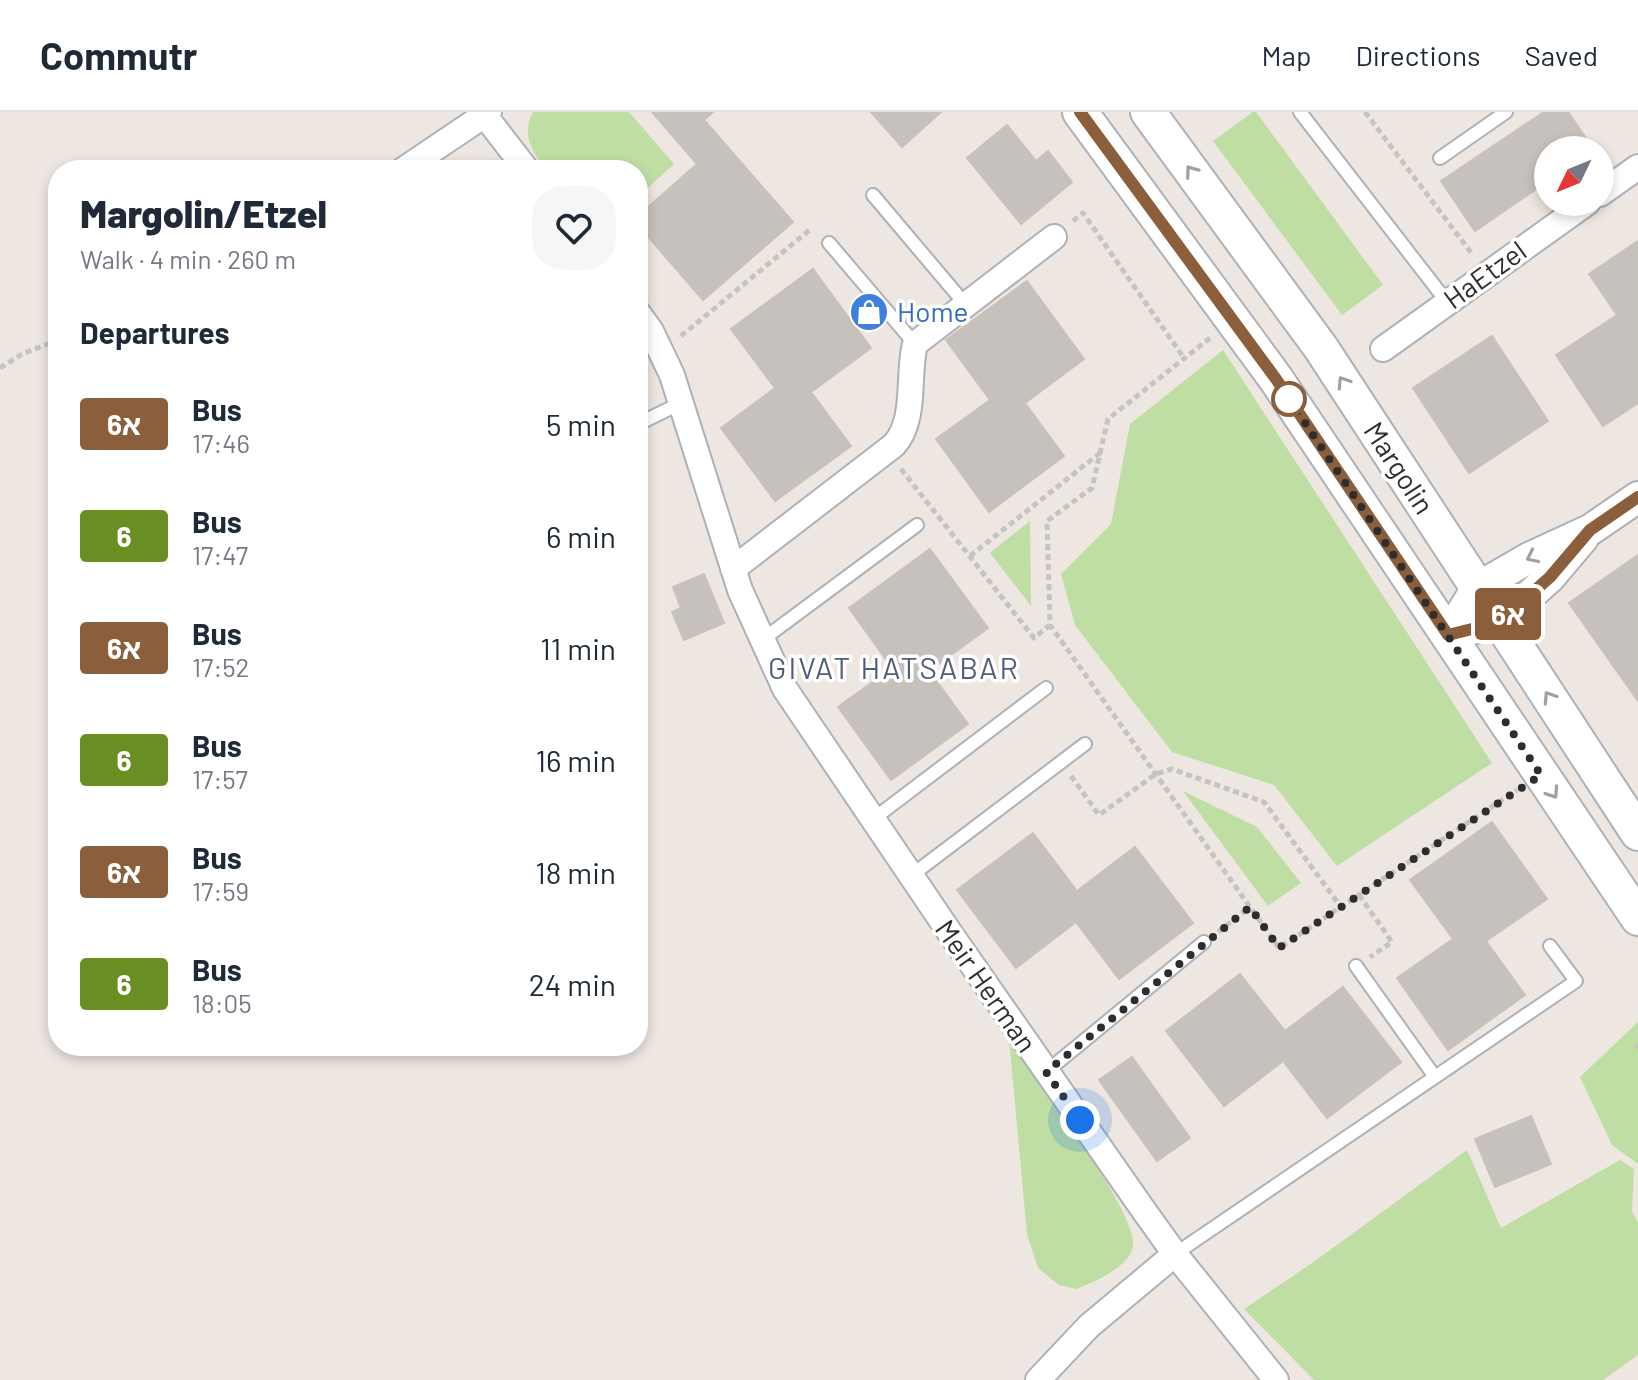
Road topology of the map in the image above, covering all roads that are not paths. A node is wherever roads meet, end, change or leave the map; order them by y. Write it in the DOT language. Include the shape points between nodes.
graph roads {
  1 [pos="1080,112"];
  2 [pos="1148,112"];
  3 [pos="1300,112"];
  4 [pos="1506,112"];
  5 [pos="485,113"];
  6 [pos="1440,158"];
  7 [pos="417,160"];
  8 [pos="520,160"];
  9 [pos="1638,167"];
  10 [pos="1614,184"];
  11 [pos="873,195"];
  12 [pos="1568,216"];
  13 [pos="1054,237"];
  14 [pos="829,243"];
  15 [pos="1447,302"];
  16 [pos="965,304"];
  17 [pos="648,329"];
  18 [pos="915,344"];
  19 [pos="1383,349"];
  20 [pos="681,403"];
  21 [pos="648,419"];
  22 [pos="1638,497"];
  23 [pos="917,525"];
  24 [pos="1590,530"];
  25 [pos="733,569"];
  26 [pos="1477,588"];
  27 [pos="1500,622"];
  28 [pos="1448,635"];
  29 [pos="762,640"];
  30 [pos="1046,688"];
  31 [pos="1085,744"];
  32 [pos="872,820"];
  33 [pos="1638,833"];
  34 [pos="912,875"];
  35 [pos="1638,918"];
  36 [pos="1204,942"];
  37 [pos="1550,946"];
  38 [pos="1356,966"];
  39 [pos="1046,1072"];
  40 [pos="1435,1077"];
  41 [pos="1175,1254"];
  42 [pos="1038,1380"];
  43 [pos="1276,1380"];
  1 -- 28 [label="main road, Margolin" via="1233,320"];
  26 -- 2 [label="main road, Margolin, one-way" via="1321,348"];
  3 -- 15 [label="lane"];
  4 -- 6 [label="lane"];
  5 -- 7 [label="street"];
  5 -- 8 [label="street"];
  9 -- 10 [label="street"];
  11 -- 16 [label="lane"];
  12 -- 15 [label="street, HaEtzel"];
  13 -- 16 [label="street"];
  14 -- 18 [label="lane"];
  15 -- 19 [label="street, HaEtzel"];
  16 -- 18 [label="street"];
  17 -- 20 [label="street, Meir Herman"];
  18 -- 25 [label="street" via="903,435"];
  20 -- 21 [label="lane"];
  20 -- 25 [label="street, Meir Herman"];
  22 -- 24 [label="street"];
  23 -- 29 [label="lane"];
  24 -- 26 [label="street, one-way"];
  24 -- 27 [label="street" via="1550,577"];
  25 -- 29 [label="street, Meir Herman"];
  26 -- 27 [label="main road, Margolin"];
  26 -- 28 [label="street"];
  27 -- 28 [label="street"];
  33 -- 27 [label="main road, Margolin, one-way"];
  28 -- 35 [label="main road, Margolin, one-way"];
  29 -- 32 [label="street, Meir Herman" via="785,689"];
  30 -- 32 [label="lane"];
  31 -- 34 [label="lane"];
  32 -- 34 [label="street, Meir Herman"];
  34 -- 39 [label="street, Meir Herman"];
  36 -- 39 [label="lane"];
  37 -- 40 [label="lane" via="1576,981"];
  38 -- 40 [label="lane"];
  39 -- 41 [label="street, Meir Herman"];
  40 -- 41 [label="lane"];
  41 -- 42 [label="street" via="1089,1326"];
  41 -- 43 [label="street, Meir Herman"];
}
